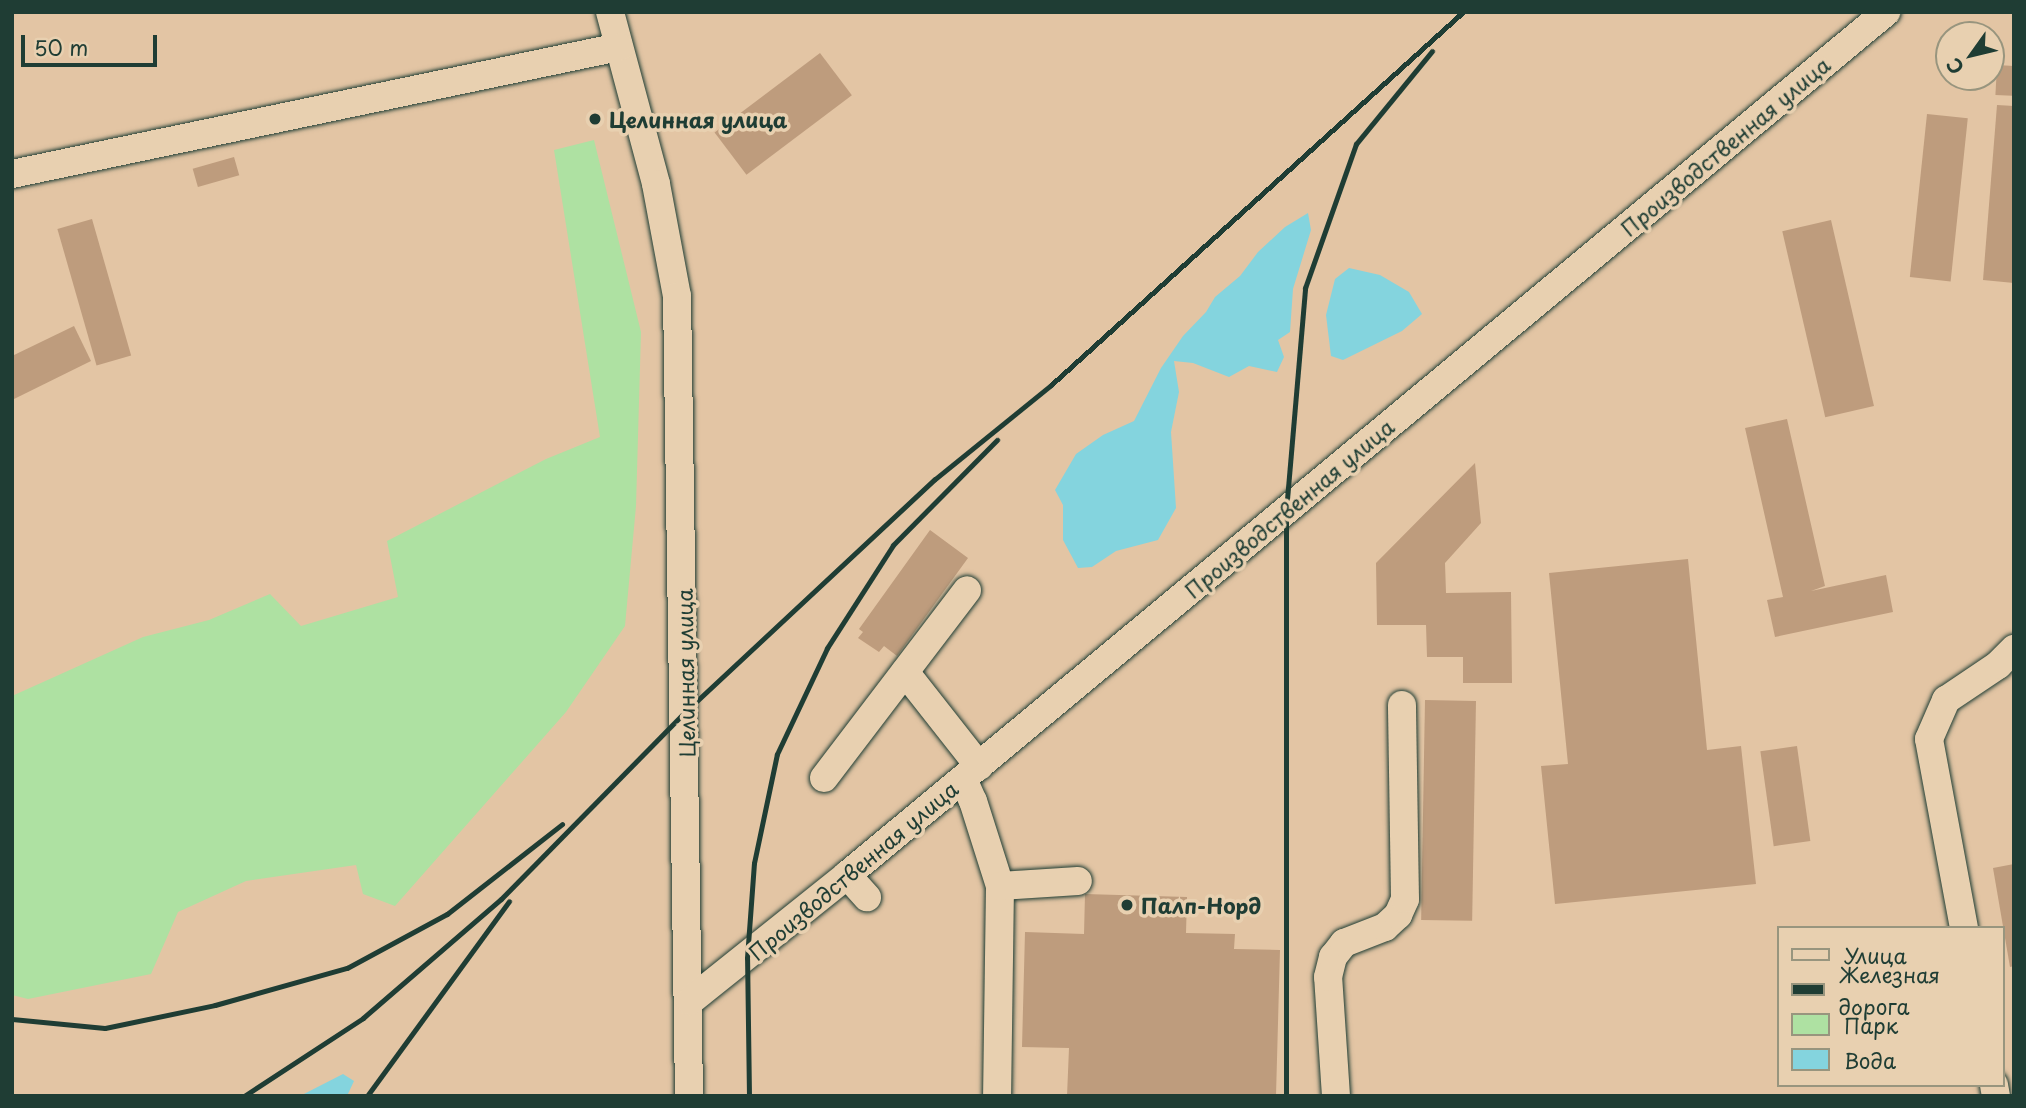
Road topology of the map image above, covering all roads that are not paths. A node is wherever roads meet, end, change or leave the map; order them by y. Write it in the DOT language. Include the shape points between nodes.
graph roads {
  1 [pos="610,12"];
  2 [pos="1886,12"];
  3 [pos="619,47"];
  4 [pos="12,174"];
  5 [pos="967,590"];
  6 [pos="2014,649"];
  7 [pos="905,672"];
  8 [pos="1402,705"];
  9 [pos="971,773"];
  10 [pos="824,778"];
  11 [pos="847,875"];
  12 [pos="1078,881"];
  13 [pos="1000,886"];
  14 [pos="867,897"];
  15 [pos="1964,926"];
  16 [pos="690,1001"];
  17 [pos="689,1096"];
  18 [pos="997,1096"];
  19 [pos="1336,1096"];
  1 -- 3 [label="street, Целинная улица"];
  2 -- 9 [label="street, Производственная улица"];
  3 -- 4 [label="street"];
  3 -- 16 [label="street, Целинная улица" via="656,184 677,296"];
  5 -- 7 [label="street"];
  6 -- 15 [label="street" via="1998,666 1946,700 1929,739"];
  7 -- 9 [label="street"];
  7 -- 10 [label="street"];
  8 -- 19 [label="street" via="1405,899 1398,915 1385,927 1344,943 1333,957 1328,977"];
  9 -- 11 [label="street, Производственная улица"];
  9 -- 13 [label="street" via="973,802"];
  11 -- 14 [label="street"];
  11 -- 16 [label="street, Производственная улица"];
  12 -- 13 [label="street"];
  13 -- 18 [label="street"];
  16 -- 17 [label="street, Целинная улица"];
}
